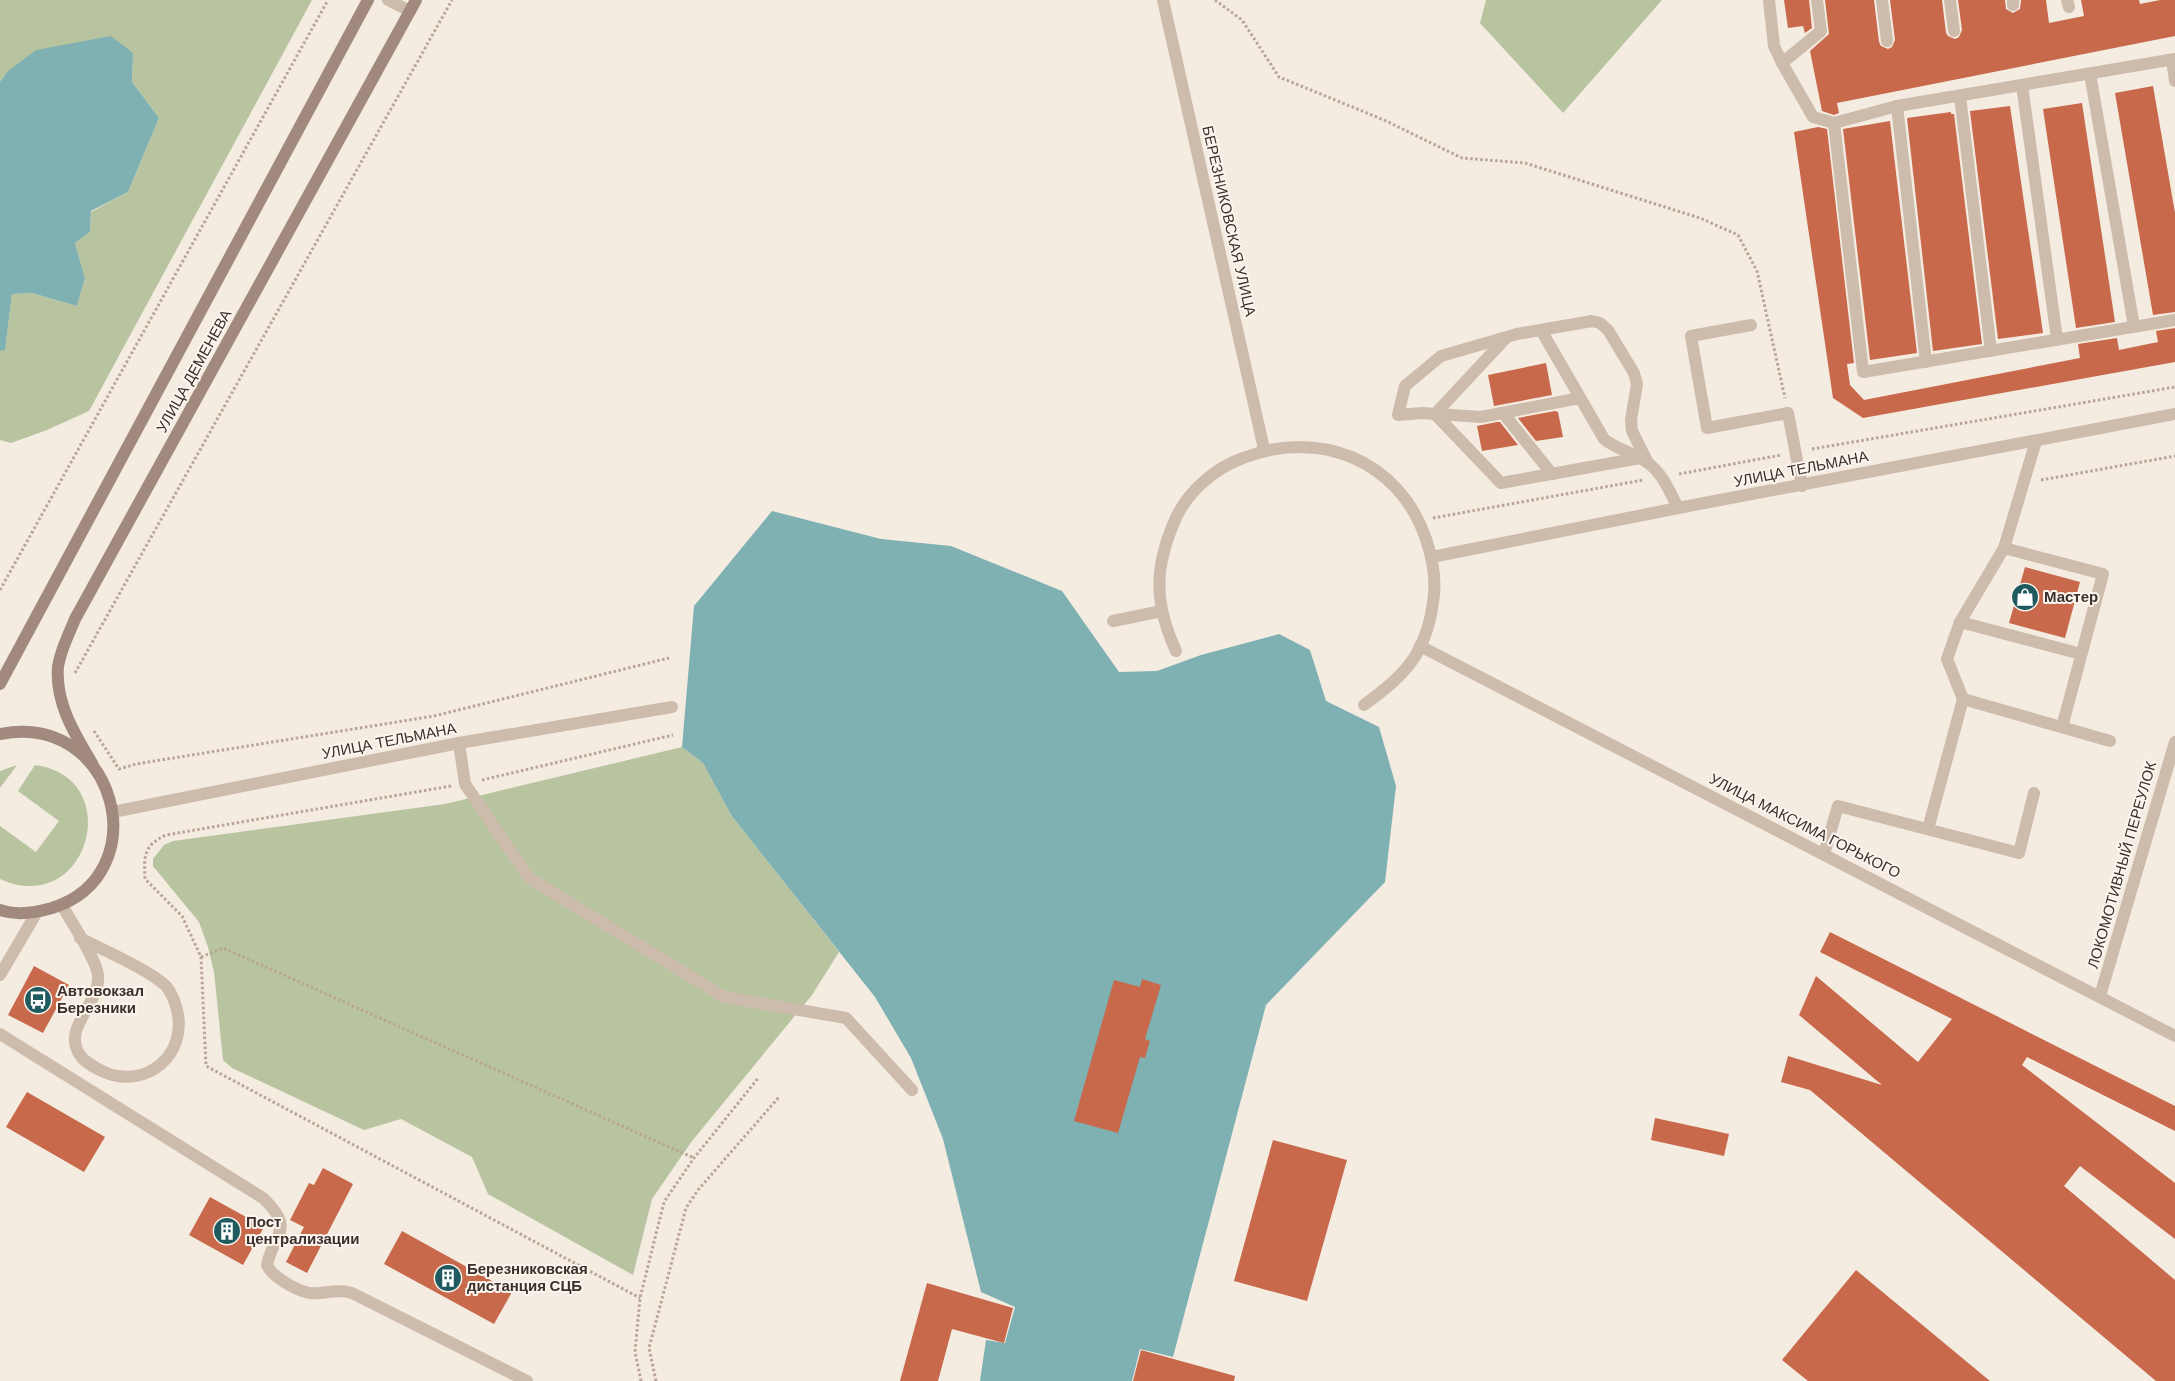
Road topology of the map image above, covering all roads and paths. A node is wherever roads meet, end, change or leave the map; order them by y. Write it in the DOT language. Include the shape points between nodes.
graph roads {
  1 [pos="328,0"];
  2 [pos="368,0"];
  3 [pos="388,0"];
  4 [pos="452,0"];
  5 [pos="1163,0"];
  6 [pos="1215,0"];
  7 [pos="1769,0"];
  8 [pos="1817,0"];
  9 [pos="1882,0"];
  10 [pos="1950,0"];
  11 [pos="413,6"];
  12 [pos="1954,31"];
  13 [pos="1887,41"];
  14 [pos="2173,60"];
  15 [pos="1782,63"];
  16 [pos="2090,74"];
  17 [pos="2175,81"];
  18 [pos="2022,85"];
  19 [pos="1960,96"];
  20 [pos="1897,106"];
  21 [pos="1834,123"];
  22 [pos="2175,320"];
  23 [pos="1751,325"];
  24 [pos="2134,326"];
  25 [pos="1541,330"];
  26 [pos="1506,338"];
  27 [pos="2057,339"];
  28 [pos="1991,351"];
  29 [pos="1926,362"];
  30 [pos="1580,398"];
  31 [pos="1503,413"];
  32 [pos="1788,413"];
  33 [pos="1435,414"];
  34 [pos="2175,414"];
  35 [pos="2036,441"];
  36 [pos="1264,449"];
  37 [pos="2175,456"];
  38 [pos="1644,460"];
  39 [pos="1552,474"];
  40 [pos="2023,483"];
  41 [pos="1802,486"];
  42 [pos="1678,508"];
  43 [pos="2004,548"];
  44 [pos="1432,557"];
  45 [pos="0,590"];
  46 [pos="1162,611"];
  47 [pos="1113,621"];
  48 [pos="1960,622"];
  49 [pos="1420,646"];
  50 [pos="1176,651"];
  51 [pos="2081,654"];
  52 [pos="670,658"];
  53 [pos="71,681"];
  54 [pos="0,684"];
  55 [pos="1963,699"];
  56 [pos="1364,705"];
  57 [pos="672,707"];
  58 [pos="2062,727"];
  59 [pos="93,729"];
  60 [pos="0,734"];
  61 [pos="673,735"];
  62 [pos="2110,741"];
  63 [pos="2175,742"];
  64 [pos="459,743"];
  65 [pos="93,765"];
  66 [pos="465,784"];
  67 [pos="2034,793"];
  68 [pos="113,812"];
  69 [pos="1928,829"];
  70 [pos="1824,854"];
  71 [pos="62,905"];
  72 [pos="0,910"];
  73 [pos="37,912"];
  74 [pos="80,938"];
  75 [pos="201,957"];
  76 [pos="0,975"];
  77 [pos="2100,996"];
  78 [pos="0,1034"];
  79 [pos="2175,1036"];
  80 [pos="759,1077"];
  81 [pos="912,1090"];
  82 [pos="779,1097"];
  83 [pos="694,1158"];
  84 [pos="640,1298"];
  85 [pos="527,1381"];
  86 [pos="641,1381"];
  87 [pos="656,1381"];
  1 -- 45 [label="path"];
  2 -- 54 [label="main road, УЛИЦА ДЕМЕНЕВА"];
  3 -- 11 [label="street"];
  4 -- 53 [label="path"];
  5 -- 36 [label="street, БЕРЕЗНИКОВСКАЯ УЛИЦА"];
  6 -- 32 [label="path" via="1242,20 1279,77 1384,120 1462,158 1526,163 1700,218 1738,235 1757,271"];
  7 -- 15 [label="street" via="1774,46"];
  8 -- 15 [label="street" via="1821,31"];
  9 -- 13 [label="street"];
  10 -- 12 [label="street"];
  11 -- 65 [label="main road, УЛИЦА ДЕМЕНЕВА" via="80,610 65,644 58,667 65,714"];
  14 -- 16 [label="street"];
  14 -- 17 [label="street"];
  15 -- 21 [label="street" via="1813,118"];
  16 -- 18 [label="street"];
  16 -- 24 [label="street"];
  18 -- 19 [label="street"];
  18 -- 27 [label="street"];
  19 -- 20 [label="street"];
  19 -- 28 [label="street"];
  20 -- 21 [label="street"];
  20 -- 29 [label="street"];
  21 -- 29 [label="street" via="1863,372"];
  22 -- 24 [label="street"];
  23 -- 32 [label="street" via="1691,336 1707,428"];
  24 -- 27 [label="street"];
  25 -- 26 [label="street"];
  25 -- 30 [label="street"];
  25 -- 38 [label="street" via="1592,321 1608,330 1636,378 1631,420"];
  26 -- 33 [label="street"];
  26 -- 33 [label="street" via="1441,356 1405,386 1398,415"];
  27 -- 28 [label="street"];
  28 -- 29 [label="street"];
  30 -- 31 [label="street"];
  30 -- 38 [label="street" via="1604,439"];
  31 -- 33 [label="street" via="1481,417"];
  31 -- 39 [label="street"];
  32 -- 41 [label="street"];
  33 -- 39 [label="street" via="1501,483"];
  34 -- 35 [label="street, УЛИЦА ТЕЛЬМАНА"];
  35 -- 40 [label="street"];
  35 -- 41 [label="street, УЛИЦА ТЕЛЬМАНА"];
  36 -- 44 [label="street" via="1300,445 1335,450 1368,465 1397,487 1420,520"];
  36 -- 46 [label="street" via="1230,463 1201,484 1178,512 1164,546 1158,581"];
  37 -- 40 [label="path"];
  38 -- 39 [label="street"];
  38 -- 42 [label="street" via="1662,477"];
  40 -- 43 [label="street"];
  41 -- 42 [label="street, УЛИЦА ТЕЛЬМАНА"];
  42 -- 44 [label="street, УЛИЦА ТЕЛЬМАНА"];
  43 -- 48 [label="street"];
  43 -- 51 [label="street" via="2103,574"];
  44 -- 49 [label="street" via="1436,586 1430,622"];
  46 -- 47 [label="street"];
  46 -- 50 [label="street"];
  48 -- 51 [label="street"];
  48 -- 55 [label="street" via="1947,659"];
  49 -- 56 [label="street" via="1393,683"];
  49 -- 70 [label="street, УЛИЦА МАКСИМА ГОРЬКОГО"];
  51 -- 58 [label="street"];
  52 -- 59 [label="path" via="434,716 119,769"];
  55 -- 58 [label="street"];
  55 -- 69 [label="street"];
  57 -- 64 [label="street, УЛИЦА ТЕЛЬМАНА"];
  58 -- 62 [label="street"];
  60 -- 65 [label="main road" via="23,732 61,740"];
  61 -- 66 [label="path"];
  63 -- 77 [label="street, ЛОКОМОТИВНЫЙ ПЕРЕУЛОК"];
  64 -- 66 [label="street"];
  64 -- 68 [label="street, УЛИЦА ТЕЛЬМАНА"];
  65 -- 68 [label="main road" via="106,786"];
  66 -- 75 [label="path" via="166,836 153,841 144,856 145,879 182,916"];
  66 -- 81 [label="street" via="529,878 724,998 846,1018"];
  67 -- 69 [label="street" via="2019,853"];
  68 -- 71 [label="main road" via="107,858 90,884"];
  69 -- 70 [label="street" via="1838,806"];
  70 -- 77 [label="street, УЛИЦА МАКСИМА ГОРЬКОГО"];
  71 -- 73 [label="main road"];
  71 -- 74 [label="street"];
  72 -- 73 [label="main road" via="9,913"];
  73 -- 76 [label="street"];
  74 -- 74 [label="street" via="94,960 98,983 76,1030 74,1045 80,1056 101,1070 128,1077 144,1076 171,1052 180,1021 176,1003 167,987 154,977"];
  75 -- 83 [label="path" via="223,948"];
  75 -- 84 [label="path" via="206,1066"];
  77 -- 79 [label="street, УЛИЦА МАКСИМА ГОРЬКОГО"];
  78 -- 85 [label="street" via="263,1198 275,1211 281,1225 267,1265 276,1278 308,1292 341,1290 352,1293"];
  80 -- 83 [label="path"];
  82 -- 87 [label="path" via="686,1208 649,1348"];
  83 -- 84 [label="path" via="664,1202"];
  84 -- 86 [label="path" via="636,1352"];
}
